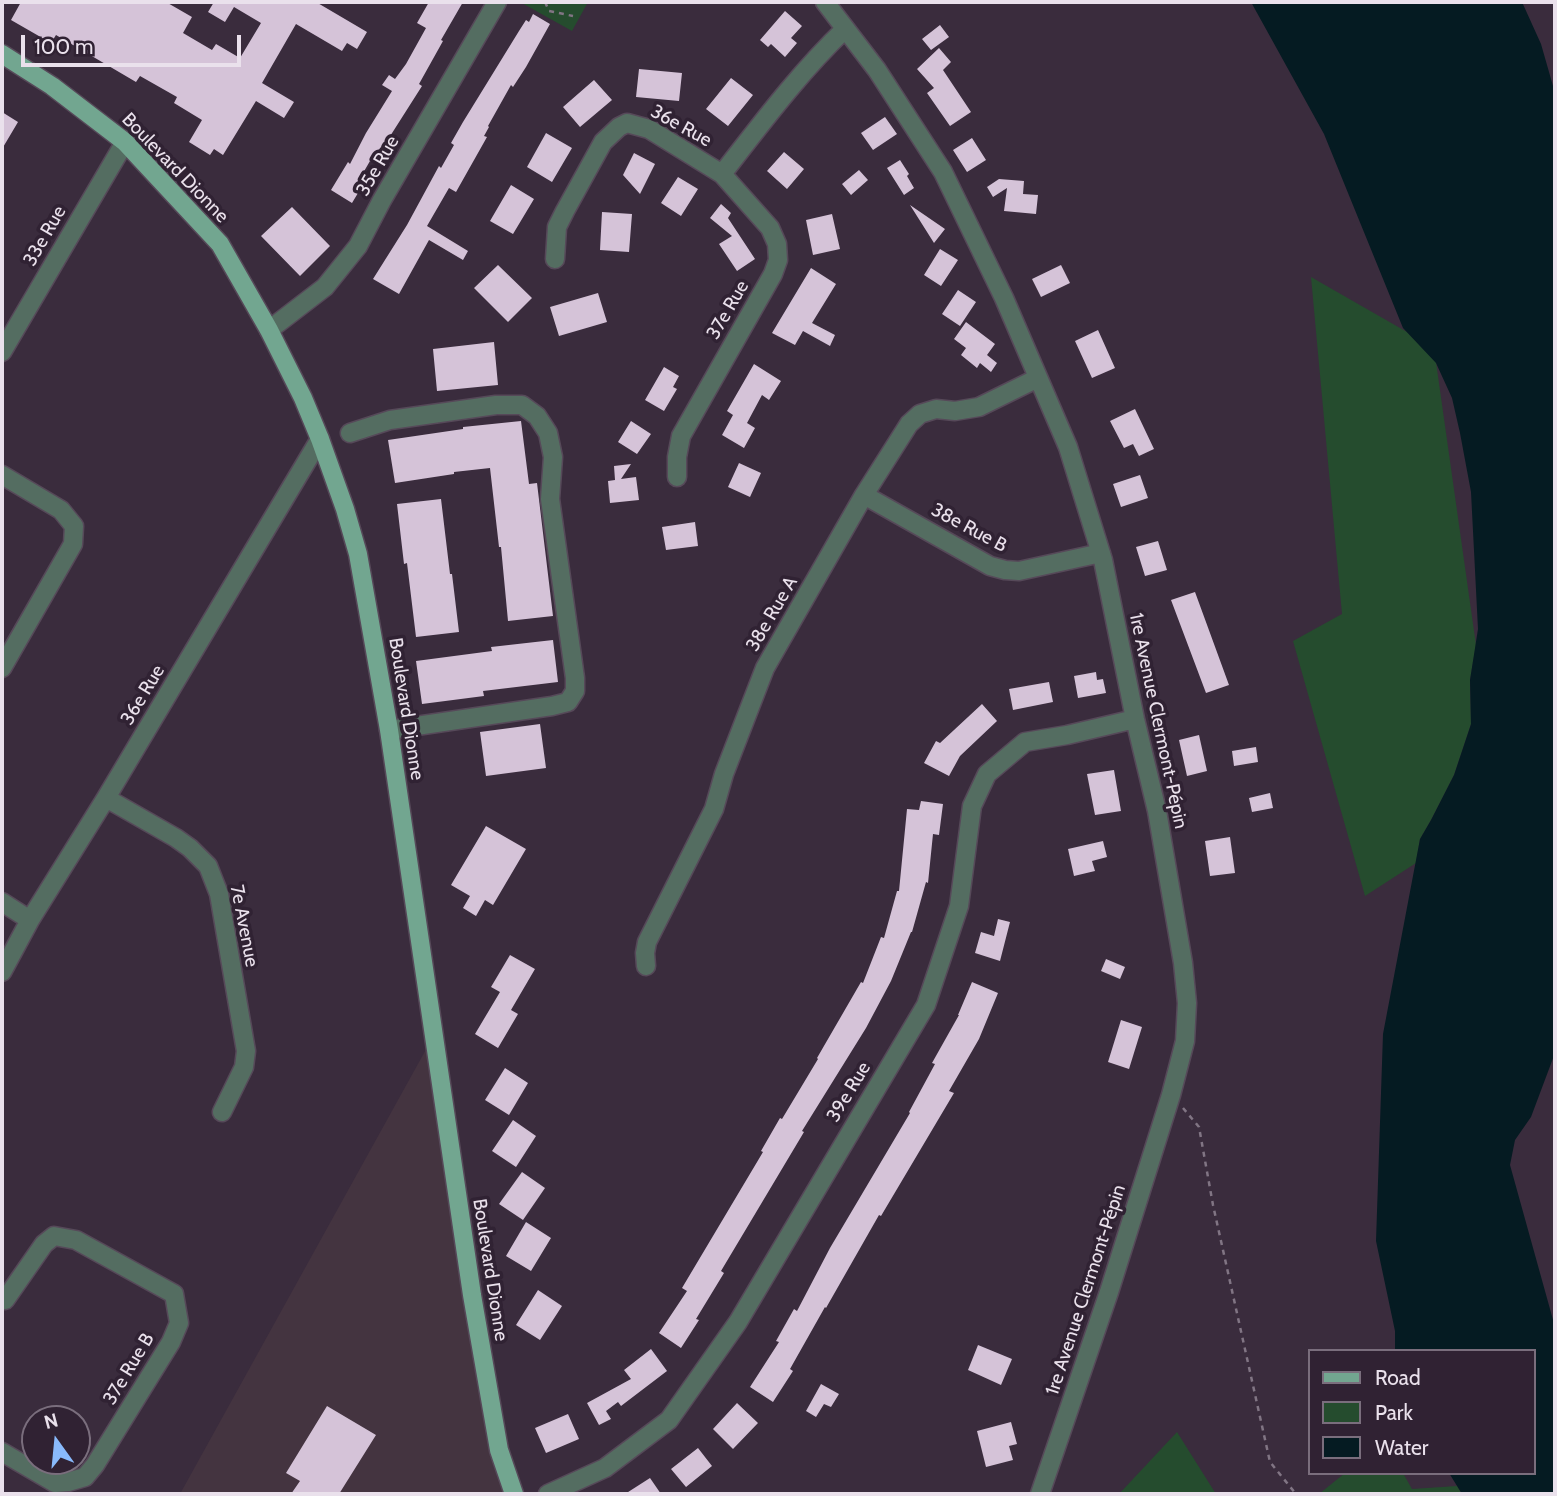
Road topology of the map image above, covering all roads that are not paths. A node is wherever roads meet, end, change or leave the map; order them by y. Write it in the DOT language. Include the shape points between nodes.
graph roads {
  1 [pos="497,2"];
  2 [pos="825,2"];
  3 [pos="845,29"];
  4 [pos="2,54"];
  5 [pos="125,142"];
  6 [pos="722,174"];
  7 [pos="555,259"];
  8 [pos="269,330"];
  9 [pos="2,352"];
  10 [pos="1038,378"];
  11 [pos="350,433"];
  12 [pos="320,439"];
  13 [pos="2,475"];
  14 [pos="677,477"];
  15 [pos="864,495"];
  16 [pos="1101,553"];
  17 [pos="2,668"];
  18 [pos="1135,719"];
  19 [pos="389,730"];
  20 [pos="106,798"];
  21 [pos="2,902"];
  22 [pos="30,920"];
  23 [pos="646,966"];
  24 [pos="2,972"];
  25 [pos="222,1112"];
  26 [pos="3,1302"];
  27 [pos="2,1452"];
  28 [pos="514,1494"];
  29 [pos="548,1494"];
  30 [pos="1040,1494"];
  1 -- 8 [label="street, 35e Rue" via="358,246 325,287"];
  2 -- 3 [label="street, 1re Avenue Clermont-Pépin"];
  3 -- 6 [label="street, 36e Rue" via="800,75"];
  3 -- 10 [label="street, 1re Avenue Clermont-Pépin" via="943,172"];
  4 -- 5 [label="main road, Boulevard Dionne"];
  5 -- 8 [label="main road, Boulevard Dionne" via="220,244"];
  5 -- 9 [label="street, 33e Rue"];
  6 -- 7 [label="street, 36e Rue" via="649,129 627,123 619,127 603,142 557,227"];
  6 -- 14 [label="street, 37e Rue" via="770,228 778,244 778,260 681,436"];
  8 -- 12 [label="main road, Boulevard Dionne"];
  10 -- 15 [label="street, 38e Rue A" via="979,407 920,414"];
  10 -- 16 [label="street, 1re Avenue Clermont-Pépin" via="1068,447"];
  11 -- 19 [label="street" via="390,420 522,405 537,416 548,433 553,457 550,499 575,691 568,702 552,706"];
  12 -- 19 [label="main road, Boulevard Dionne" via="358,554"];
  12 -- 20 [label="street, 36e Rue"];
  13 -- 17 [label="street" via="61,510 74,526 73,544"];
  15 -- 16 [label="street, 38e Rue B" via="990,566 1005,570"];
  15 -- 23 [label="street, 38e Rue A" via="765,668 715,808 648,942"];
  16 -- 18 [label="street, 1re Avenue Clermont-Pépin"];
  18 -- 29 [label="street, 39e Rue" via="1025,742 987,774 972,806 959,906 926,1005 738,1322 670,1420 605,1468"];
  18 -- 30 [label="street, 1re Avenue Clermont-Pépin" via="1157,811 1183,963 1185,1041 1110,1292"];
  19 -- 28 [label="main road, Boulevard Dionne" via="474,1308 499,1450"];
  20 -- 22 [label="street, 36e Rue"];
  20 -- 25 [label="street, 7e Avenue" via="190,848 208,866 219,894 246,1051 244,1067"];
  21 -- 22 [label="street"];
  22 -- 24 [label="street, 36e Rue"];
  26 -- 27 [label="street, 37e Rue B" via="54,1236 76,1240 174,1294 178,1323 171,1342 85,1477 55,1483"];
}
